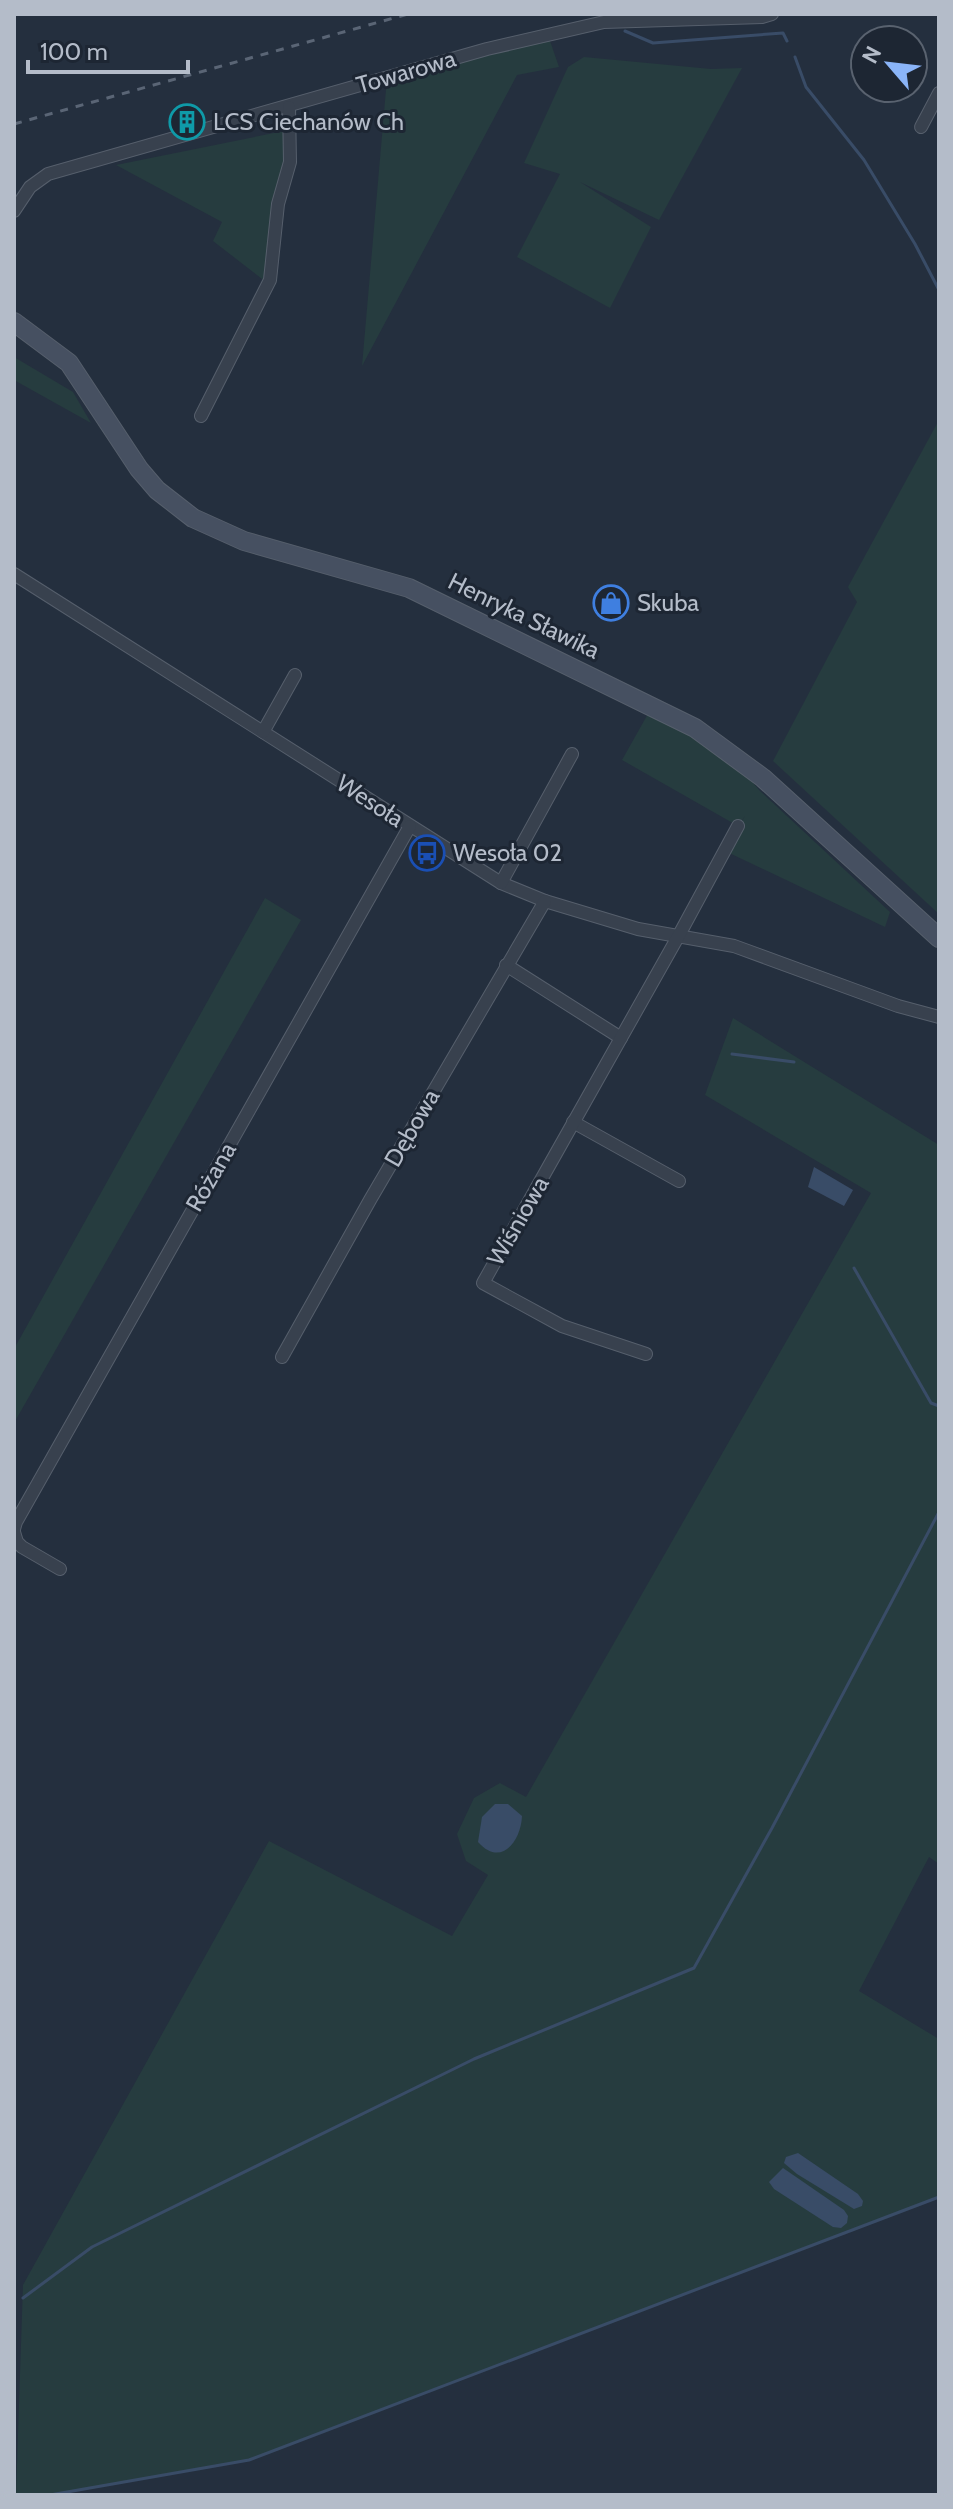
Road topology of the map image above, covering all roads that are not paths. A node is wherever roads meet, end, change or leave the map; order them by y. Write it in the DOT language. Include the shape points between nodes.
graph roads {
  1 [pos="772,14"];
  2 [pos="939,93"];
  3 [pos="289,107"];
  4 [pos="921,127"];
  5 [pos="14,211"];
  6 [pos="14,322"];
  7 [pos="14,334"];
  8 [pos="79,378"];
  9 [pos="201,416"];
  10 [pos="14,574"];
  11 [pos="295,675"];
  12 [pos="263,732"];
  13 [pos="572,754"];
  14 [pos="410,826"];
  15 [pos="738,826"];
  16 [pos="501,883"];
  17 [pos="545,901"];
  18 [pos="679,935"];
  19 [pos="939,938"];
  20 [pos="506,965"];
  21 [pos="939,1017"];
  22 [pos="621,1038"];
  23 [pos="573,1122"];
  24 [pos="679,1181"];
  25 [pos="646,1354"];
  26 [pos="282,1357"];
  27 [pos="14,1531"];
  28 [pos="60,1569"];
  1 -- 3 [label="street, Towarowa" via="604,22 487,49"];
  2 -- 4 [label="street"];
  3 -- 5 [label="street, Towarowa" via="48,174 30,187"];
  3 -- 9 [label="street" via="290,162 278,204 270,280"];
  6 -- 8 [label="main road, Henryka Sławika" via="60,354"];
  7 -- 8 [label="main road, Henryka Sławika"];
  8 -- 19 [label="main road, Henryka Sławika" via="139,469 193,518 244,541 409,588 686,722 763,778"];
  10 -- 12 [label="street, Wesoła"];
  11 -- 12 [label="street"];
  12 -- 14 [label="street, Wesoła"];
  13 -- 16 [label="street"];
  14 -- 16 [label="street, Wesoła"];
  14 -- 27 [label="street, Różana"];
  15 -- 18 [label="street, Wiśniowa"];
  16 -- 17 [label="street, Wesoła"];
  17 -- 18 [label="street, Wesoła" via="638,929"];
  17 -- 20 [label="street, Dębowa"];
  18 -- 21 [label="street, Wesoła" via="734,946"];
  18 -- 22 [label="street, Wiśniowa"];
  20 -- 22 [label="street"];
  20 -- 26 [label="street, Dębowa"];
  22 -- 23 [label="street, Wiśniowa"];
  23 -- 24 [label="street"];
  23 -- 25 [label="street, Wiśniowa" via="483,1283 562,1326"];
  27 -- 28 [label="street, Różana" via="22,1547"];
}
